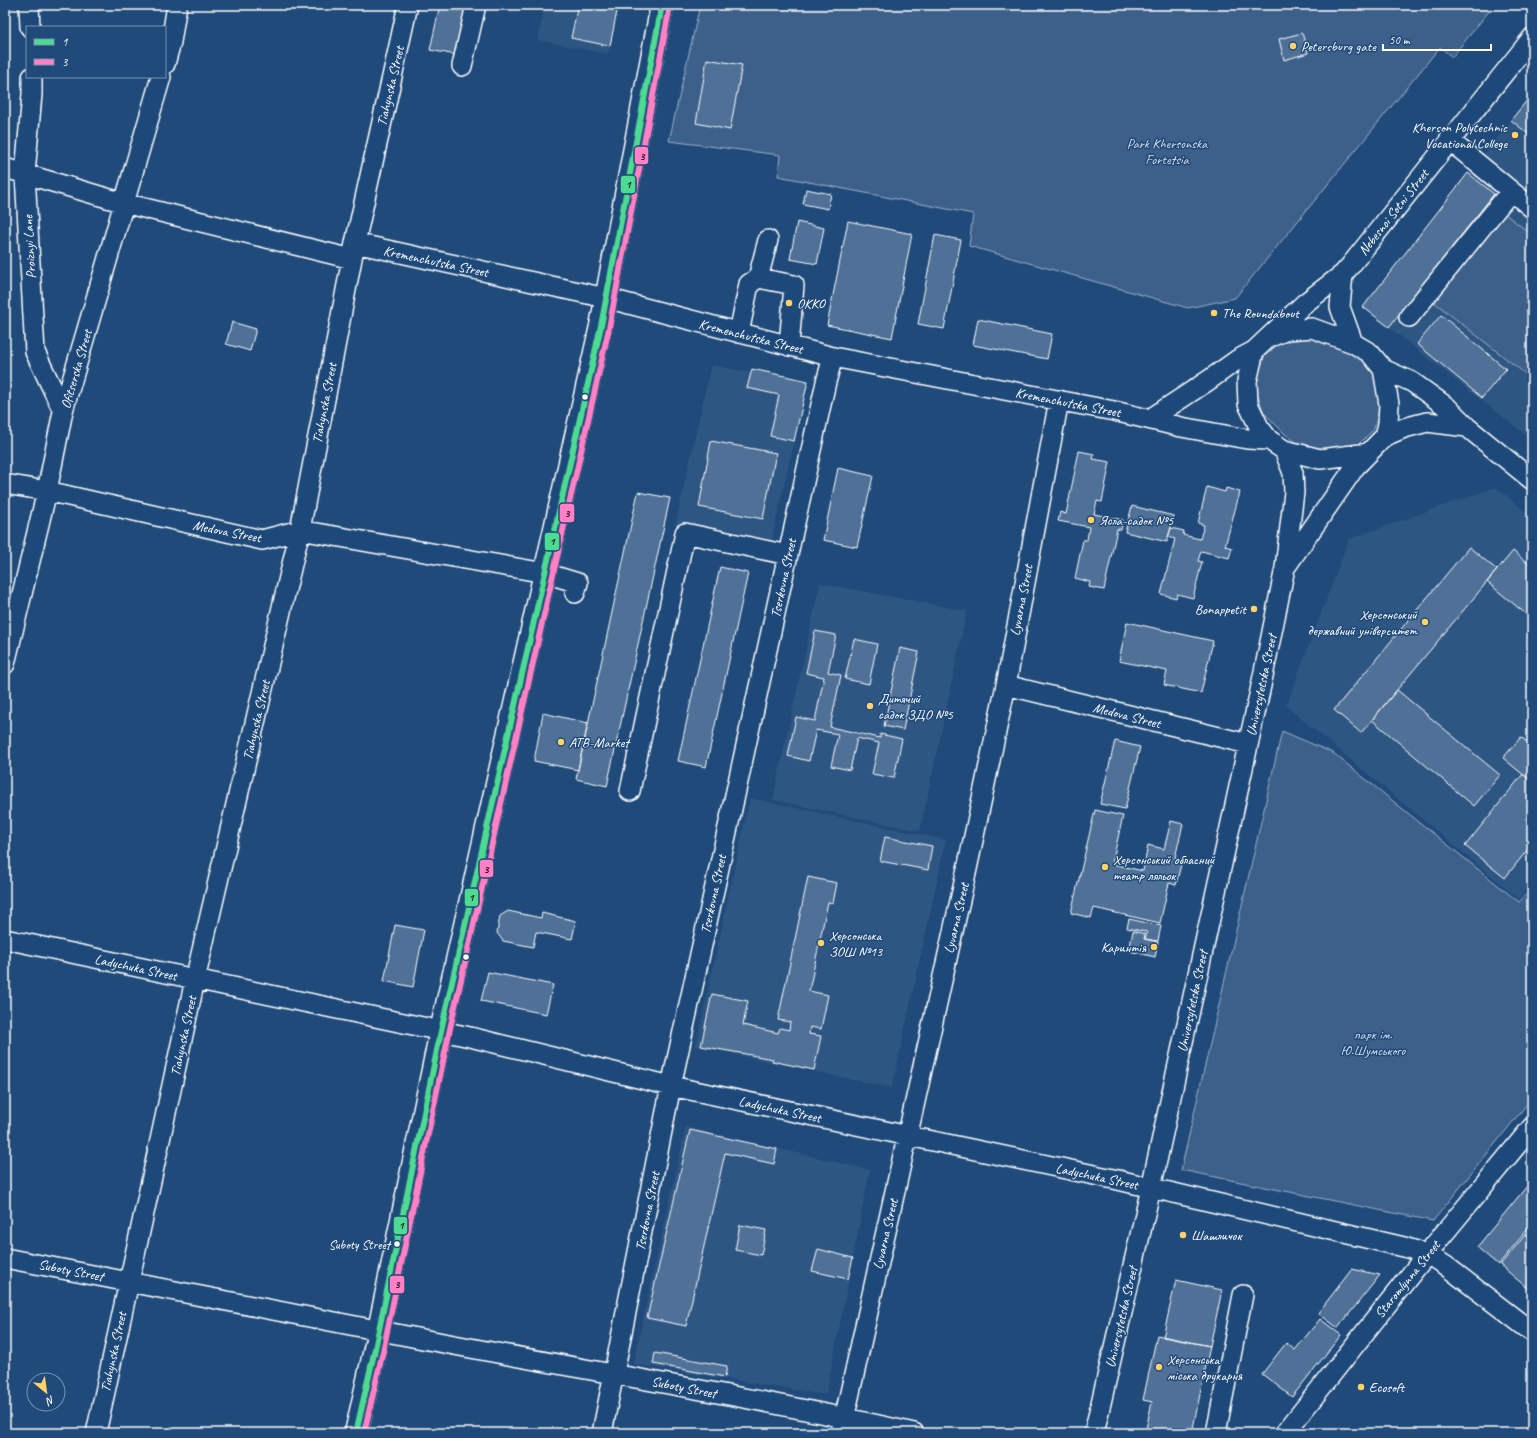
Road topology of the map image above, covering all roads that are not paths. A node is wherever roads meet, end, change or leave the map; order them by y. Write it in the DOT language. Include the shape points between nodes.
graph roads {
  1 [pos="29,5"];
  2 [pos="177,5"];
  3 [pos="408,5"];
  4 [pos="476,5"];
  5 [pos="662,5"];
  6 [pos="30,26"];
  7 [pos="1532,38"];
  8 [pos="166,60"];
  9 [pos="462,66"];
  10 [pos="32,78"];
  11 [pos="161,78"];
  12 [pos="1449,140"];
  13 [pos="5,168"];
  14 [pos="25,174"];
  15 [pos="1511,191"];
  16 [pos="124,202"];
  17 [pos="1532,208"];
  18 [pos="768,240"];
  19 [pos="353,251"];
  20 [pos="1343,274"];
  21 [pos="758,278"];
  22 [pos="606,298"];
  23 [pos="1409,317"];
  24 [pos="739,334"];
  25 [pos="1268,337"];
  26 [pos="1353,343"];
  27 [pos="789,346"];
  28 [pos="1254,351"];
  29 [pos="833,357"];
  30 [pos="1383,369"];
  31 [pos="1059,400"];
  32 [pos="63,411"];
  33 [pos="1150,419"];
  34 [pos="1467,427"];
  35 [pos="1385,436"];
  36 [pos="1277,445"];
  37 [pos="1369,453"];
  38 [pos="1532,480"];
  39 [pos="5,484"];
  40 [pos="47,491"];
  41 [pos="300,530"];
  42 [pos="788,555"];
  43 [pos="1285,568"];
  44 [pos="545,573"];
  45 [pos="575,593"];
  46 [pos="5,664"];
  47 [pos="1006,685"];
  48 [pos="1248,744"];
  49 [pos="630,791"];
  50 [pos="5,939"];
  51 [pos="195,980"];
  52 [pos="440,1031"];
  53 [pos="671,1086"];
  54 [pos="1532,1127"];
  55 [pos="907,1136"];
  56 [pos="1151,1188"];
  57 [pos="1427,1254"];
  58 [pos="5,1258"];
  59 [pos="129,1281"];
  60 [pos="1243,1295"];
  61 [pos="379,1331"];
  62 [pos="1532,1332"];
  63 [pos="614,1374"];
  64 [pos="843,1425"];
  65 [pos="96,1433"];
  66 [pos="356,1433"];
  67 [pos="602,1433"];
  68 [pos="914,1433"];
  69 [pos="1094,1433"];
  70 [pos="1216,1433"];
  71 [pos="1285,1433"];
  1 -- 6 [label="street"];
  2 -- 8 [label="street"];
  3 -- 19 [label="street, Tiahynska Street"];
  4 -- 9 [label="street"];
  5 -- 22 [label="main road"];
  7 -- 12 [label="street, Nebesnoi Sotni Street"];
  10 -- 14 [label="street, Proiznyi Lane"];
  11 -- 16 [label="street, Ofitserska Street"];
  12 -- 15 [label="street"];
  12 -- 20 [label="street, Nebesnoi Sotni Street"];
  13 -- 14 [label="street, Kremenchutska Street"];
  14 -- 16 [label="street, Kremenchutska Street"];
  14 -- 32 [label="street, Proiznyi Lane" via="35,352"];
  15 -- 17 [label="street"];
  15 -- 23 [label="street"];
  16 -- 19 [label="street, Kremenchutska Street"];
  16 -- 32 [label="street, Ofitserska Street"];
  18 -- 21 [label="street"];
  19 -- 22 [label="street, Kremenchutska Street"];
  19 -- 41 [label="street, Tiahynska Street"];
  20 -- 25 [label="street, Nebesnoi Sotni Street" via="1305,303"];
  20 -- 26 [label="street" via="1340,307"];
  21 -- 24 [label="street" via="749,284"];
  21 -- 27 [label="street" via="794,285"];
  22 -- 24 [label="street, Kremenchutska Street"];
  22 -- 44 [label="main road"];
  24 -- 27 [label="street, Kremenchutska Street"];
  25 -- 26 [label="street" via="1287,330 1312,328"];
  25 -- 28 [label="street"];
  26 -- 30 [label="street" via="1370,353"];
  27 -- 29 [label="street, Kremenchutska Street"];
  28 -- 33 [label="street"];
  28 -- 36 [label="street" via="1247,381 1248,404 1259,427"];
  29 -- 31 [label="street, Kremenchutska Street"];
  29 -- 42 [label="street, Tserkovna Street"];
  30 -- 34 [label="street" via="1412,382 1447,408"];
  30 -- 35 [label="street" via="1389,404"];
  31 -- 33 [label="street, Kremenchutska Street"];
  31 -- 47 [label="street, Lyvarna Street"];
  32 -- 40 [label="street, Ofitserska Street"];
  33 -- 36 [label="street, Kremenchutska Street"];
  34 -- 35 [label="street" via="1427,422"];
  34 -- 38 [label="street"];
  35 -- 37 [label="street"];
  36 -- 37 [label="street" via="1320,459"];
  36 -- 43 [label="street, Universytetska Street" via="1293,474 1294,492"];
  37 -- 43 [label="street, Universytetska Street" via="1355,467"];
  39 -- 40 [label="street, Medova Street"];
  40 -- 41 [label="street, Medova Street" via="262,540"];
  40 -- 46 [label="street, Ofitserska Street"];
  41 -- 44 [label="street, Medova Street"];
  41 -- 51 [label="street, Tiahynska Street"];
  42 -- 49 [label="street" via="685,533"];
  42 -- 53 [label="street, Tserkovna Street"];
  43 -- 48 [label="street, Universytetska Street"];
  44 -- 45 [label="street, Medova Street" via="578,583"];
  44 -- 52 [label="main road"];
  47 -- 48 [label="street, Medova Street"];
  47 -- 55 [label="street, Lyvarna Street"];
  48 -- 56 [label="street, Universytetska Street"];
  50 -- 51 [label="street, Ladychuka Street"];
  51 -- 52 [label="street, Ladychuka Street"];
  51 -- 59 [label="street, Tiahynska Street"];
  52 -- 53 [label="street, Ladychuka Street"];
  52 -- 61 [label="main road"];
  53 -- 55 [label="street, Ladychuka Street"];
  53 -- 63 [label="street, Tserkovna Street"];
  54 -- 57 [label="street, Staromlynna Street"];
  55 -- 56 [label="street, Ladychuka Street"];
  55 -- 64 [label="street, Lyvarna Street"];
  56 -- 57 [label="street, Ladychuka Street"];
  56 -- 69 [label="street, Universytetska Street"];
  57 -- 62 [label="street, Ladychuka Street"];
  57 -- 71 [label="street, Staromlynna Street"];
  58 -- 59 [label="street, Suboty Street"];
  59 -- 61 [label="street, Suboty Street"];
  59 -- 65 [label="street, Tiahynska Street"];
  60 -- 70 [label="street"];
  61 -- 63 [label="street, Suboty Street"];
  61 -- 66 [label="main road"];
  63 -- 64 [label="street, Suboty Street"];
  63 -- 67 [label="street, Tserkovna Street"];
  64 -- 68 [label="street, Suboty Street"];
}
